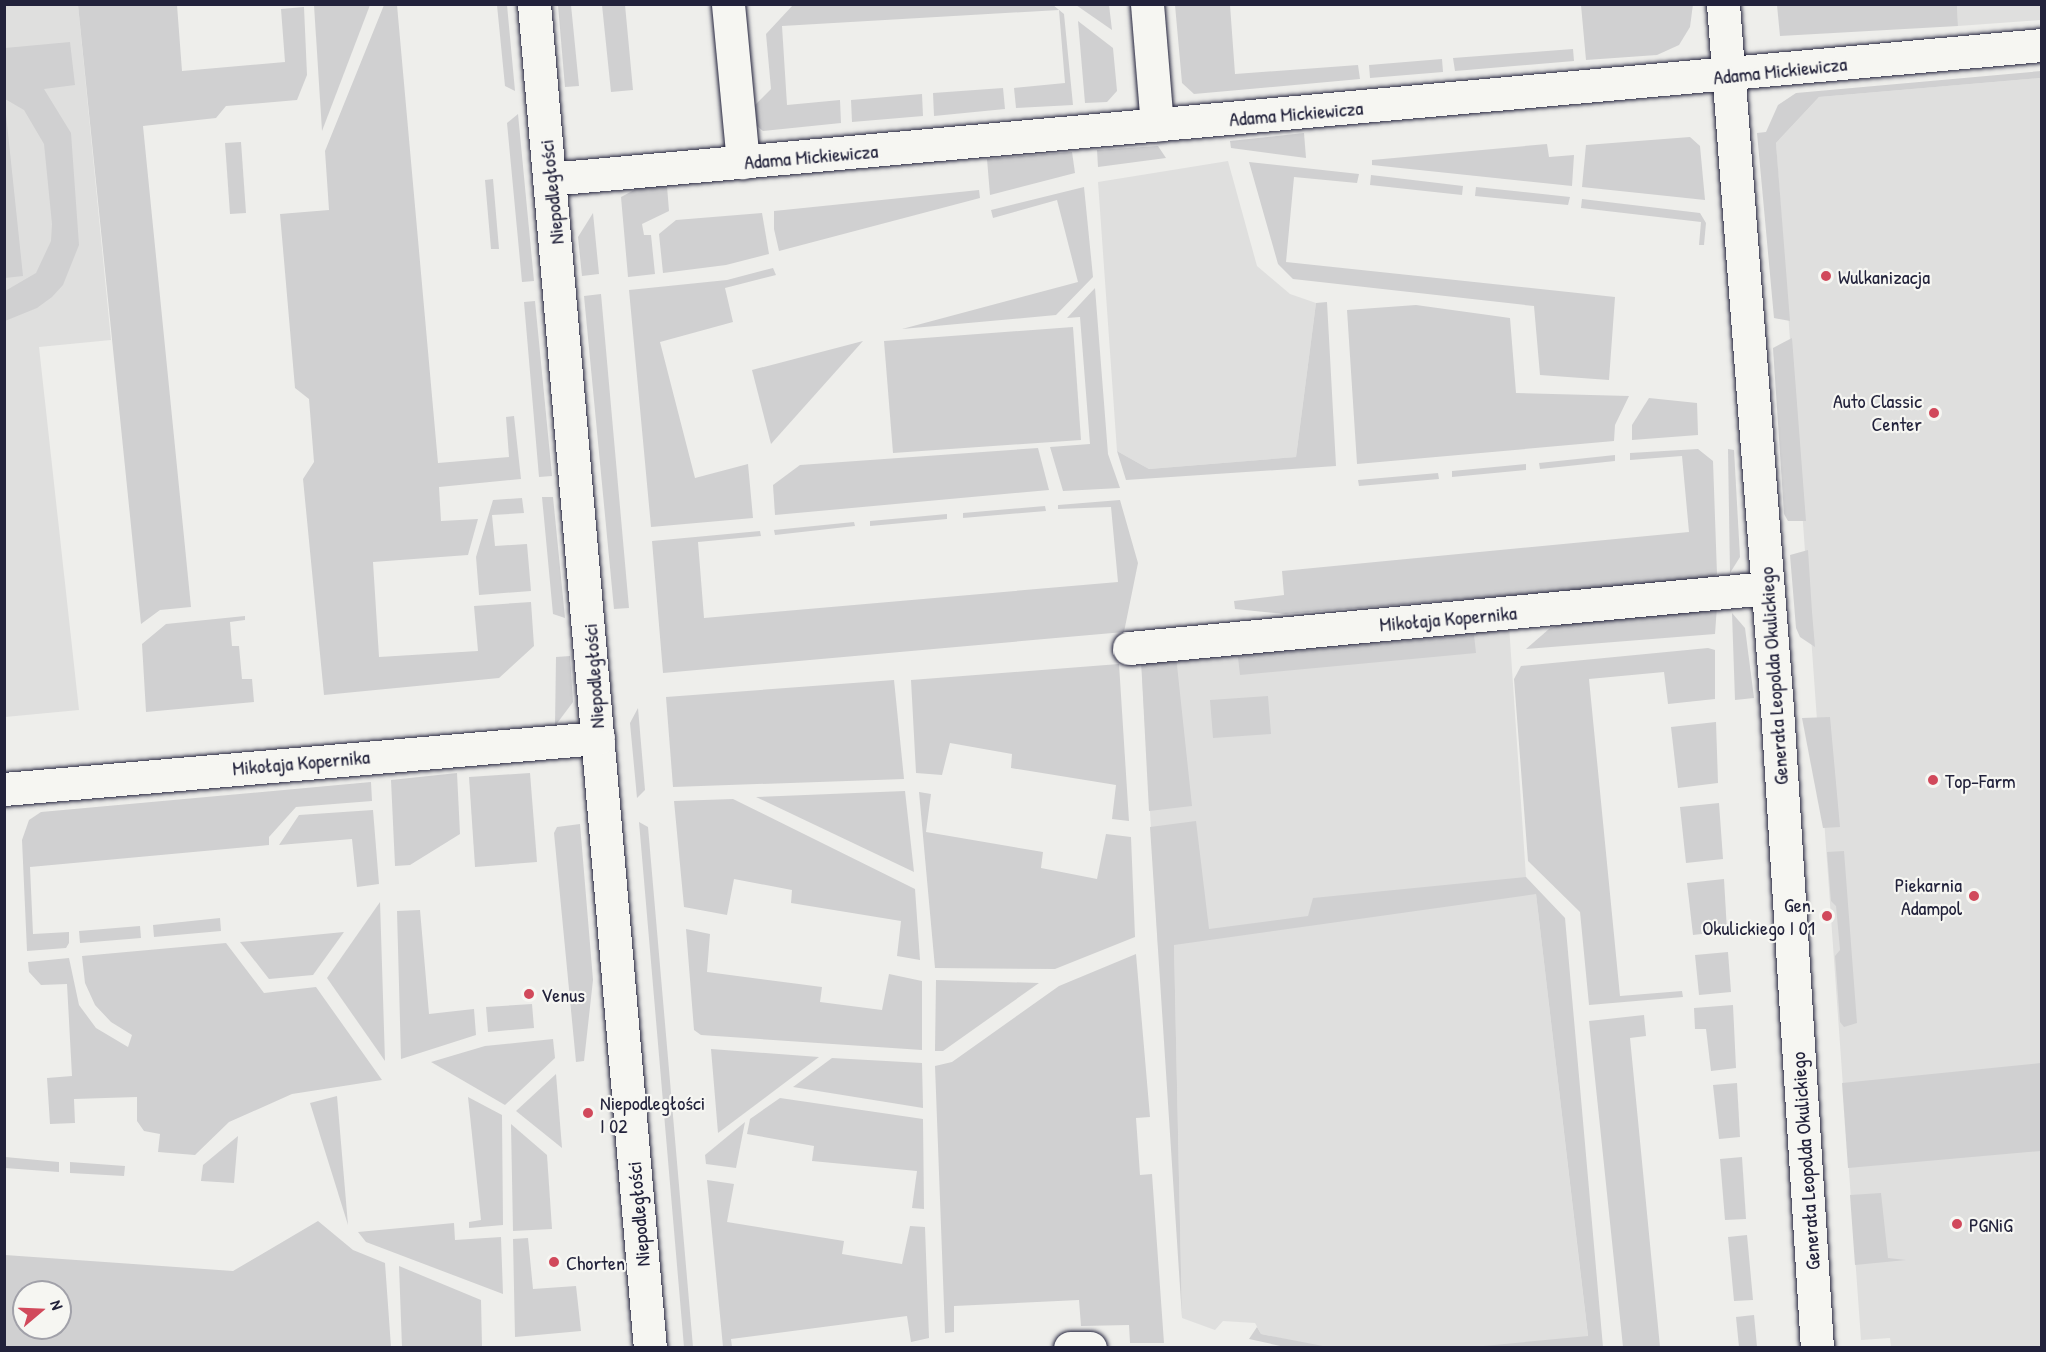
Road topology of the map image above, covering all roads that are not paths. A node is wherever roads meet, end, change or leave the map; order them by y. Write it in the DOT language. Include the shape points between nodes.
graph roads {
  1 [pos="534,4"];
  2 [pos="728,4"];
  3 [pos="1148,4"];
  4 [pos="1723,4"];
  5 [pos="2042,45"];
  6 [pos="1729,74"];
  7 [pos="1157,125"];
  8 [pos="743,162"];
  9 [pos="549,179"];
  10 [pos="1767,588"];
  11 [pos="1129,648"];
  12 [pos="598,738"];
  13 [pos="4,789"];
  14 [pos="650,1347"];
  15 [pos="1070,1347"];
  16 [pos="1090,1347"];
  17 [pos="1817,1347"];
  1 -- 9 [label="street, Niepodległości"];
  2 -- 8 [label="street"];
  3 -- 7 [label="street"];
  4 -- 6 [label="street, Generała Leopolda Okulickiego"];
  5 -- 6 [label="street, Adama Mickiewicza"];
  6 -- 7 [label="street, Adama Mickiewicza"];
  6 -- 10 [label="street, Generała Leopolda Okulickiego"];
  7 -- 8 [label="street, Adama Mickiewicza"];
  8 -- 9 [label="street, Adama Mickiewicza"];
  9 -- 12 [label="street, Niepodległości"];
  10 -- 11 [label="street, Mikołaja Kopernika"];
  10 -- 17 [label="street, Generała Leopolda Okulickiego"];
  12 -- 13 [label="street, Mikołaja Kopernika"];
  12 -- 14 [label="street, Niepodległości"];
  15 -- 16 [label="street"];
}
